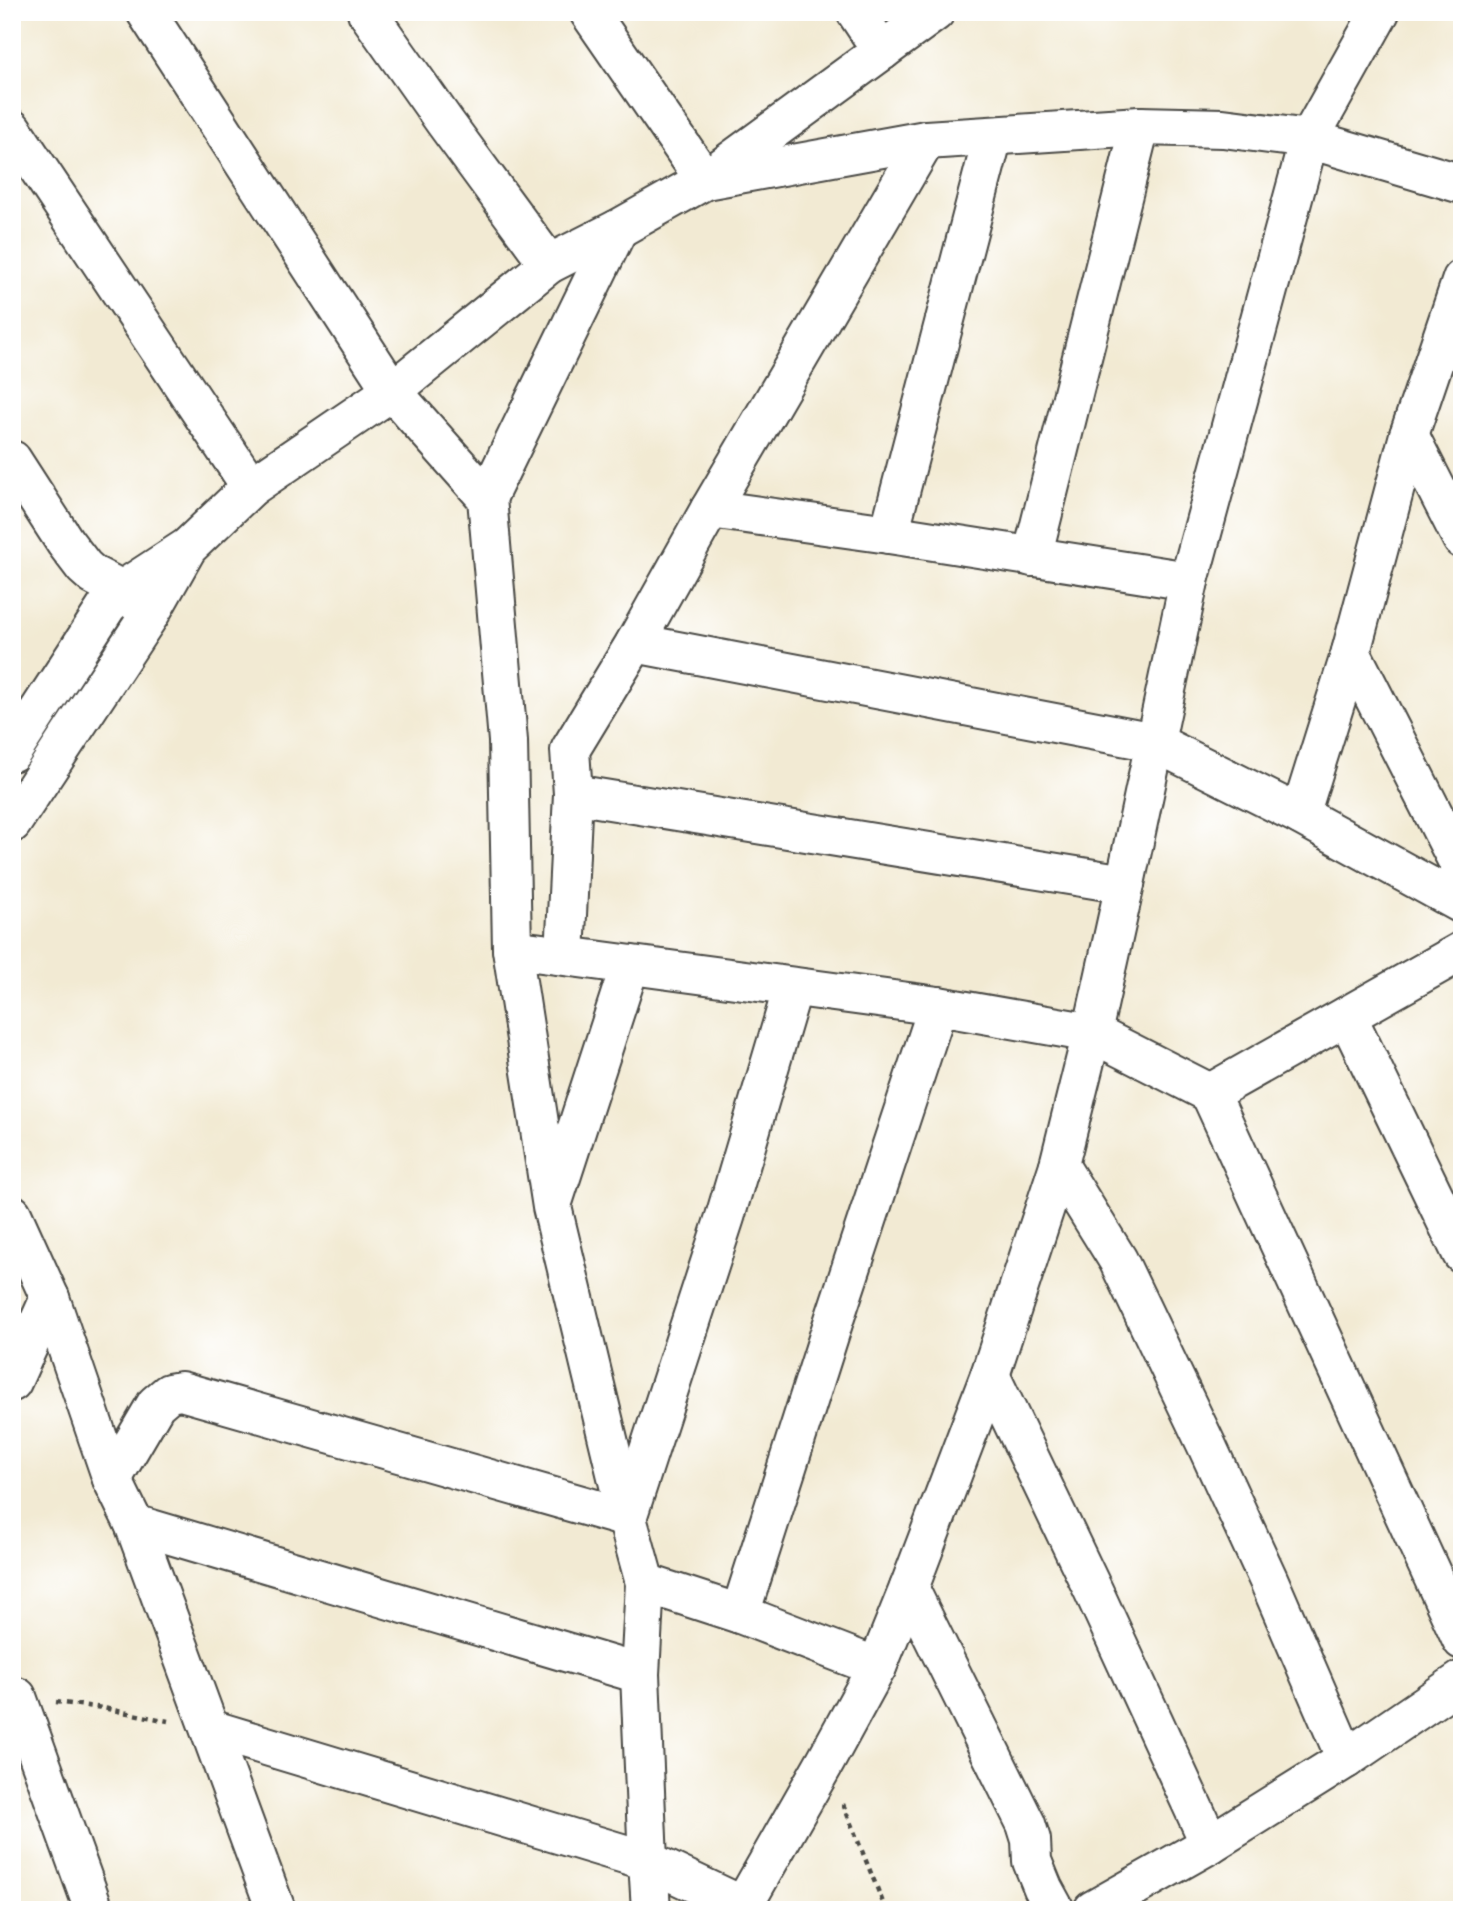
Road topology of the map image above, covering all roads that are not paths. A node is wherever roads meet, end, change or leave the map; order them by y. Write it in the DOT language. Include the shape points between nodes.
graph roads {
  1 [pos="146,12"];
  2 [pos="367,12"];
  3 [pos="589,12"];
  4 [pos="856,12"];
  5 [pos="935,12"];
  6 [pos="1380,12"];
  7 [pos="882,51"];
  8 [pos="1140,126"];
  9 [pos="12,129"];
  10 [pos="993,136"];
  11 [pos="1309,139"];
  12 [pos="926,140"];
  13 [pos="705,180"];
  14 [pos="1462,184"];
  15 [pos="618,229"];
  16 [pos="549,264"];
  17 [pos="1462,279"];
  18 [pos="392,391"];
  19 [pos="1409,435"];
  20 [pos="12,460"];
  21 [pos="251,487"];
  22 [pos="487,498"];
  23 [pos="710,509"];
  24 [pos="889,534"];
  25 [pos="1462,539"];
  26 [pos="1032,557"];
  27 [pos="1189,581"];
  28 [pos="136,602"];
  29 [pos="635,643"];
  30 [pos="1351,652"];
  31 [pos="15,738"];
  32 [pos="508,741"];
  33 [pos="1154,742"];
  34 [pos="570,750"];
  35 [pos="573,794"];
  36 [pos="1300,815"];
  37 [pos="12,823"];
  38 [pos="1462,870"];
  39 [pos="1125,884"];
  40 [pos="1462,904"];
  41 [pos="512,949"];
  42 [pos="1462,951"];
  43 [pos="565,956"];
  44 [pos="630,965"];
  45 [pos="793,987"];
  46 [pos="938,1006"];
  47 [pos="1347,1016"];
  48 [pos="1092,1033"];
  49 [pos="1210,1093"];
  50 [pos="1059,1165"];
  51 [pos="552,1207"];
  52 [pos="12,1214"];
  53 [pos="1462,1254"];
  54 [pos="50,1298"];
  55 [pos="990,1375"];
  56 [pos="12,1382"];
  57 [pos="112,1479"];
  58 [pos="627,1518"];
  59 [pos="134,1524"];
  60 [pos="645,1583"];
  61 [pos="909,1588"];
  62 [pos="740,1614"];
  63 [pos="1462,1640"];
  64 [pos="877,1667"];
  65 [pos="640,1674"];
  66 [pos="1462,1680"];
  67 [pos="15,1702"];
  68 [pos="210,1729"];
  69 [pos="1346,1759"];
  70 [pos="1210,1844"];
  71 [pos="648,1861"];
  72 [pos="280,1908"];
  73 [pos="744,1908"];
  74 [pos="94,1910"];
  75 [pos="651,1910"];
  76 [pos="1055,1910"];
  77 [pos="1093,1910"];
  1 -- 18 [label="street"];
  2 -- 16 [label="street"];
  3 -- 13 [label="street"];
  4 -- 7 [label="street"];
  5 -- 7 [label="street"];
  6 -- 11 [label="street"];
  7 -- 13 [label="street"];
  8 -- 10 [label="street"];
  8 -- 11 [label="street" via="1223,128"];
  8 -- 26 [label="street"];
  9 -- 21 [label="street"];
  10 -- 12 [label="street"];
  10 -- 24 [label="street"];
  11 -- 14 [label="street"];
  11 -- 27 [label="street"];
  12 -- 13 [label="street"];
  12 -- 23 [label="street"];
  13 -- 15 [label="street"];
  15 -- 16 [label="street"];
  15 -- 22 [label="street"];
  16 -- 18 [label="street"];
  17 -- 19 [label="street"];
  18 -- 21 [label="street"];
  18 -- 22 [label="street"];
  19 -- 25 [label="street"];
  19 -- 30 [label="street"];
  20 -- 28 [label="street" via="84,567"];
  21 -- 28 [label="street"];
  22 -- 32 [label="street"];
  23 -- 24 [label="street"];
  23 -- 29 [label="street"];
  24 -- 26 [label="street"];
  26 -- 27 [label="street"];
  27 -- 33 [label="street"];
  28 -- 31 [label="street" via="107,606"];
  28 -- 37 [label="street"];
  29 -- 33 [label="street"];
  29 -- 34 [label="street"];
  30 -- 36 [label="street"];
  30 -- 38 [label="street"];
  32 -- 34 [label="street"];
  32 -- 41 [label="street"];
  33 -- 36 [label="street"];
  33 -- 39 [label="street"];
  34 -- 35 [label="street"];
  35 -- 39 [label="street"];
  35 -- 43 [label="street"];
  36 -- 40 [label="street"];
  39 -- 48 [label="street"];
  41 -- 43 [label="street"];
  41 -- 51 [label="street"];
  42 -- 47 [label="street"];
  43 -- 44 [label="street"];
  44 -- 45 [label="street"];
  44 -- 51 [label="street"];
  45 -- 46 [label="street"];
  45 -- 58 [label="street" via="726,1217"];
  46 -- 48 [label="street"];
  46 -- 62 [label="street"];
  47 -- 49 [label="street"];
  47 -- 53 [label="street"];
  48 -- 49 [label="street"];
  48 -- 50 [label="street"];
  49 -- 63 [label="street"];
  50 -- 55 [label="street"];
  50 -- 69 [label="street" via="1118,1260 1269,1581"];
  51 -- 58 [label="street"];
  52 -- 54 [label="street"];
  54 -- 56 [label="street"];
  54 -- 57 [label="street"];
  55 -- 61 [label="street"];
  55 -- 70 [label="street"];
  57 -- 58 [label="street" via="156,1405 169,1393 181,1391"];
  57 -- 59 [label="street"];
  58 -- 60 [label="street"];
  59 -- 65 [label="street"];
  59 -- 68 [label="street"];
  60 -- 62 [label="street"];
  60 -- 65 [label="street"];
  61 -- 64 [label="street"];
  61 -- 76 [label="street" via="1026,1824 1032,1861"];
  62 -- 64 [label="street"];
  64 -- 73 [label="street"];
  65 -- 71 [label="street"];
  66 -- 69 [label="street"];
  67 -- 74 [label="street"];
  68 -- 71 [label="street"];
  68 -- 72 [label="street"];
  69 -- 70 [label="street"];
  70 -- 77 [label="street"];
  71 -- 73 [label="street"];
  71 -- 75 [label="street"];
}
